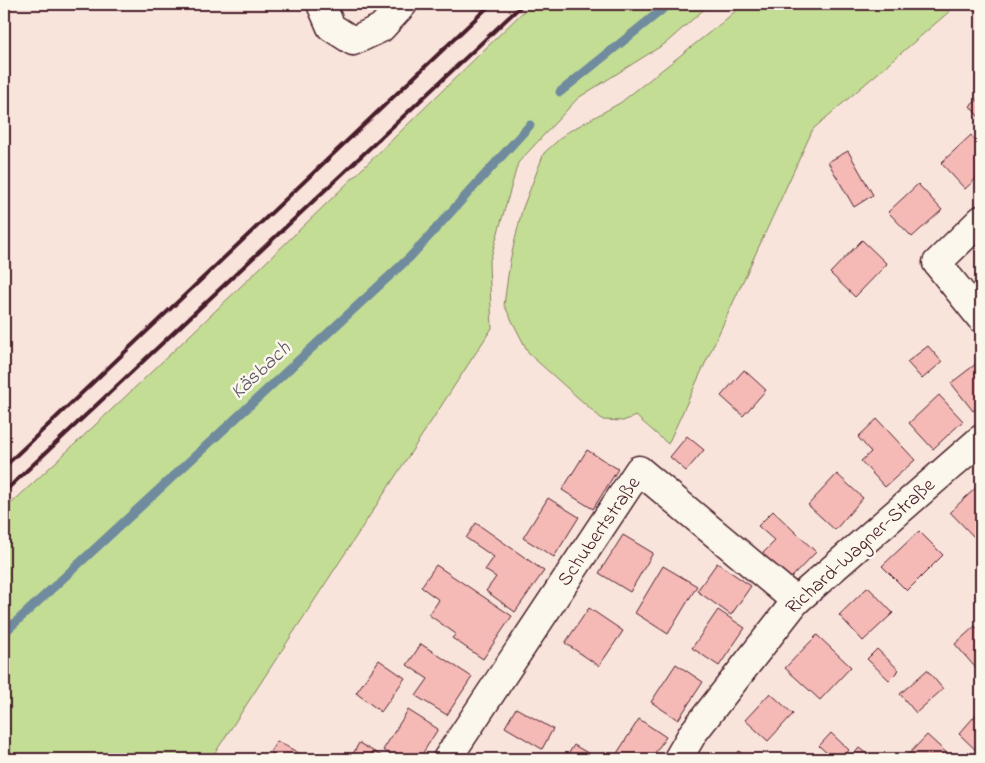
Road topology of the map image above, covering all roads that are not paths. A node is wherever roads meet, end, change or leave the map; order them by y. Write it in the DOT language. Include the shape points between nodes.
graph roads {
  1 [pos="321,4"];
  2 [pos="403,4"];
  3 [pos="981,220"];
  4 [pos="981,318"];
  5 [pos="981,440"];
  6 [pos="796,601"];
  7 [pos="447,759"];
  8 [pos="678,759"];
  1 -- 2 [label="street" via="331,27 353,41 381,28"];
  3 -- 4 [label="street" via="936,263"];
  5 -- 6 [label="street, Richard-Wagner-Straße"];
  6 -- 7 [label="street, Schubertstraße" via="639,470"];
  6 -- 8 [label="street, Richard-Wagner-Straße" via="693,733"];
}
